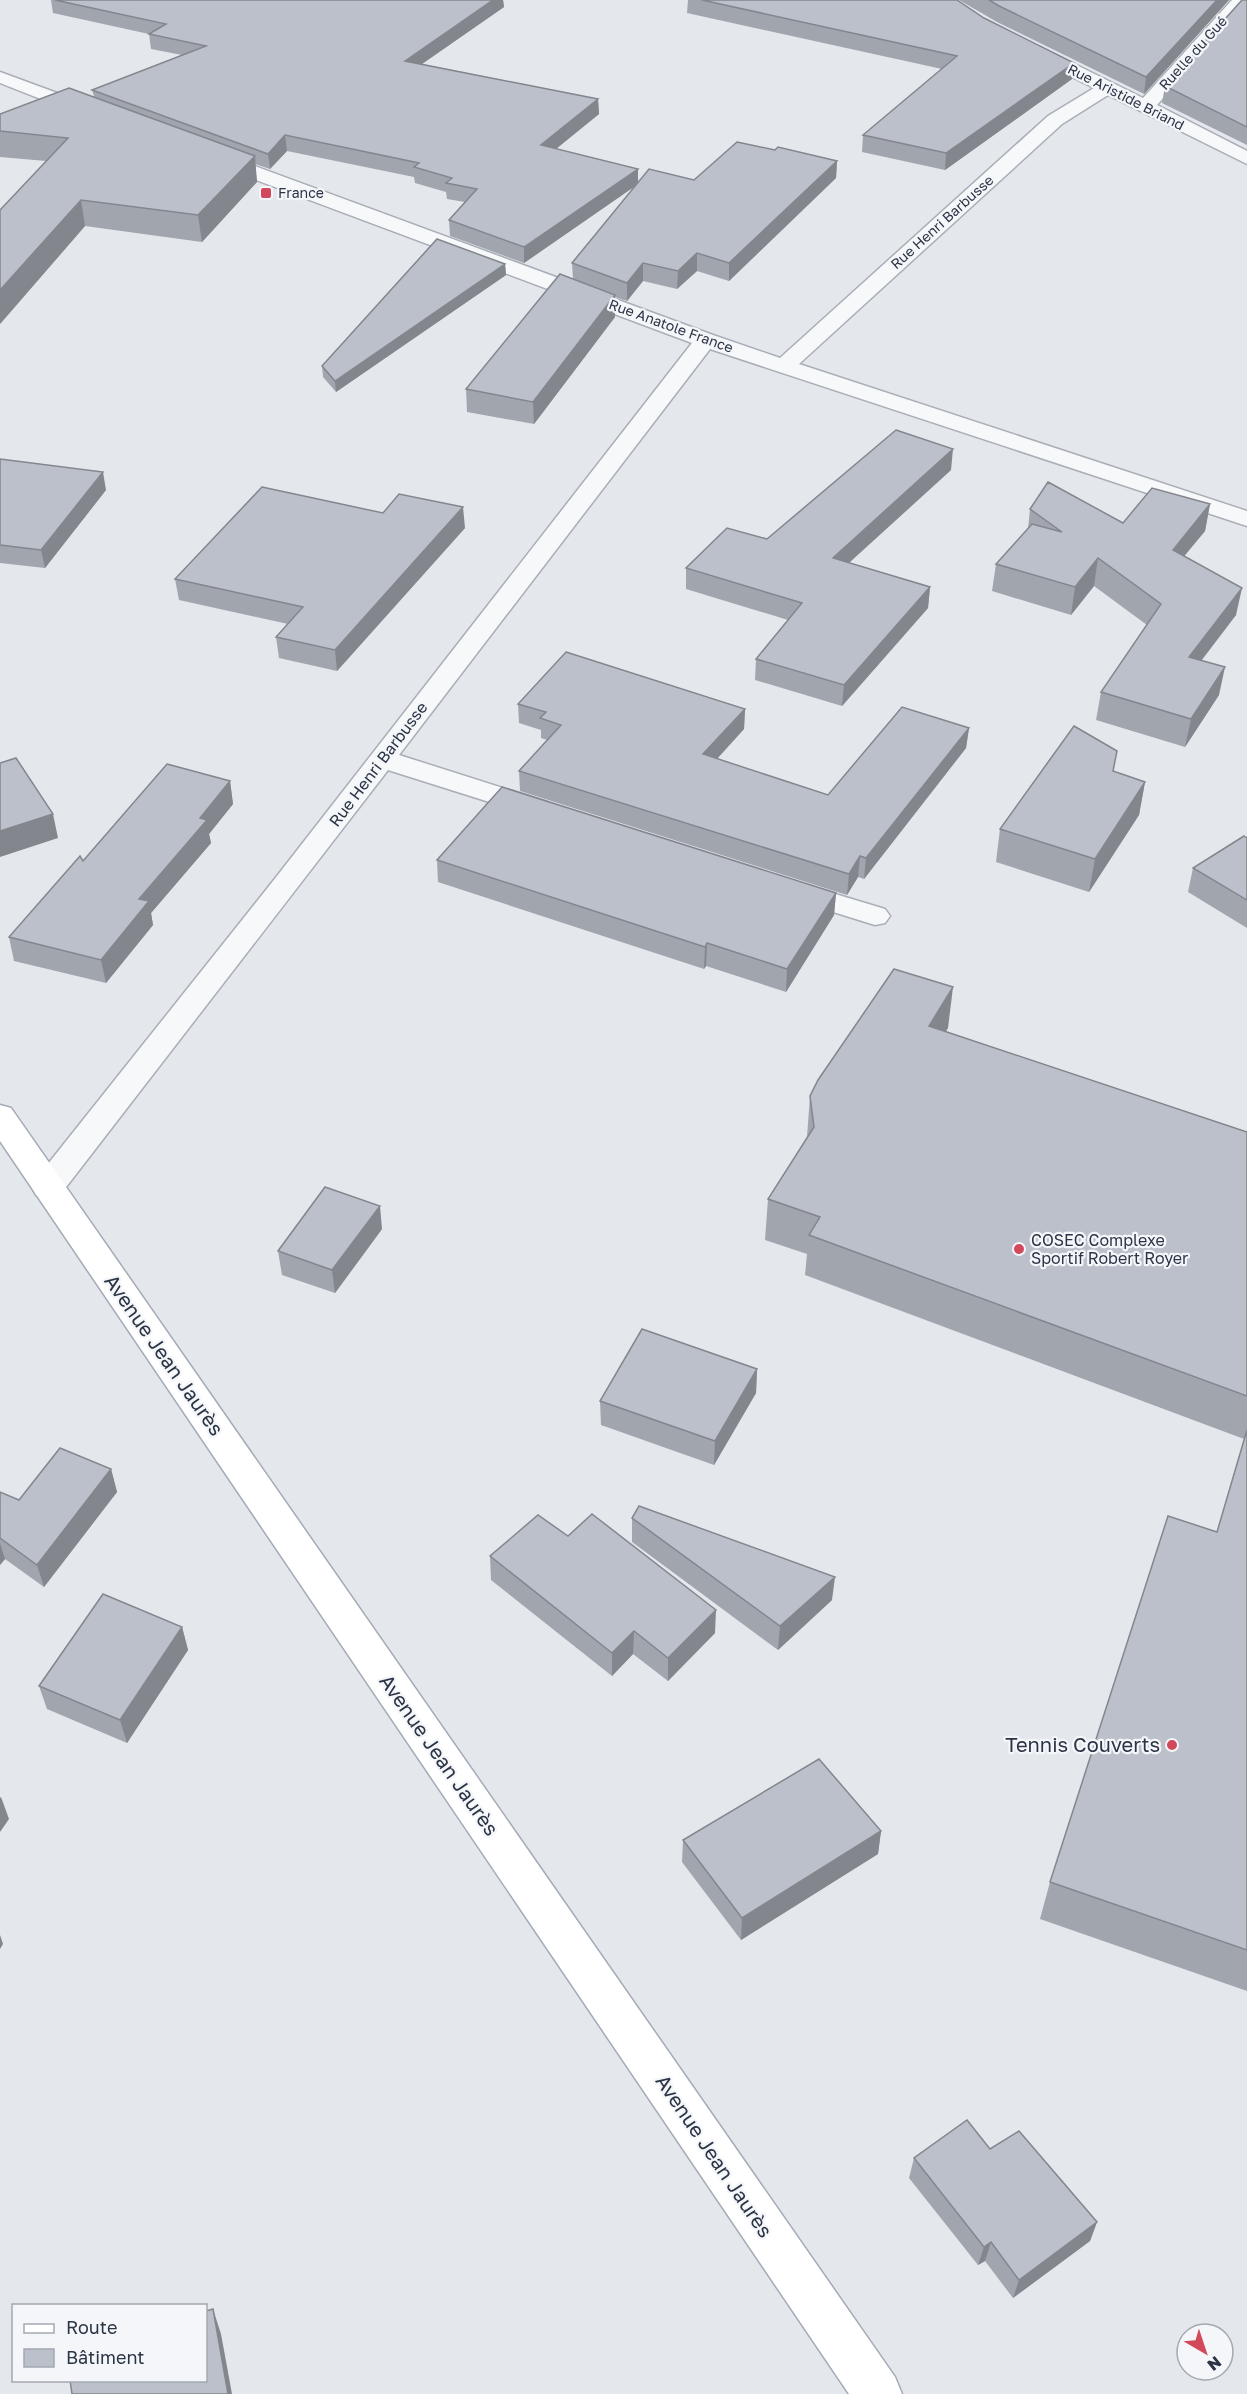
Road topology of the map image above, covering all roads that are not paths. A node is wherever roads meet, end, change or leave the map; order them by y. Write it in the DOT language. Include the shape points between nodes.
graph roads {
  1 [pos="1241,0"];
  2 [pos="1022,45"];
  3 [pos="3,83"];
  4 [pos="1107,88"];
  5 [pos="1145,107"];
  6 [pos="106,118"];
  7 [pos="193,150"];
  8 [pos="1247,158"];
  9 [pos="705,339"];
  10 [pos="784,366"];
  11 [pos="1247,519"];
  12 [pos="382,759"];
  13 [pos="561,816"];
  14 [pos="763,880"];
  15 [pos="875,916"];
  16 [pos="0,1116"];
  17 [pos="48,1187"];
  18 [pos="878,2394"];
  1 -- 5 [label="street, Ruelle du Gué"];
  2 -- 4 [label="street, Rue Aristide Briand"];
  3 -- 6 [label="street"];
  4 -- 5 [label="street, Rue Aristide Briand"];
  4 -- 10 [label="street, Rue Henri Barbusse" via="1055,120"];
  5 -- 8 [label="street, Rue Aristide Briand"];
  7 -- 9 [label="street, Rue Anatole France"];
  9 -- 10 [label="street, Rue Anatole France"];
  9 -- 12 [label="street, Rue Henri Barbusse"];
  10 -- 11 [label="street, Rue Anatole France"];
  12 -- 13 [label="street"];
  12 -- 17 [label="street, Rue Henri Barbusse"];
  14 -- 15 [label="street"];
  16 -- 17 [label="main road, Avenue Jean Jaurès"];
  17 -- 18 [label="main road, Avenue Jean Jaurès"];
}
